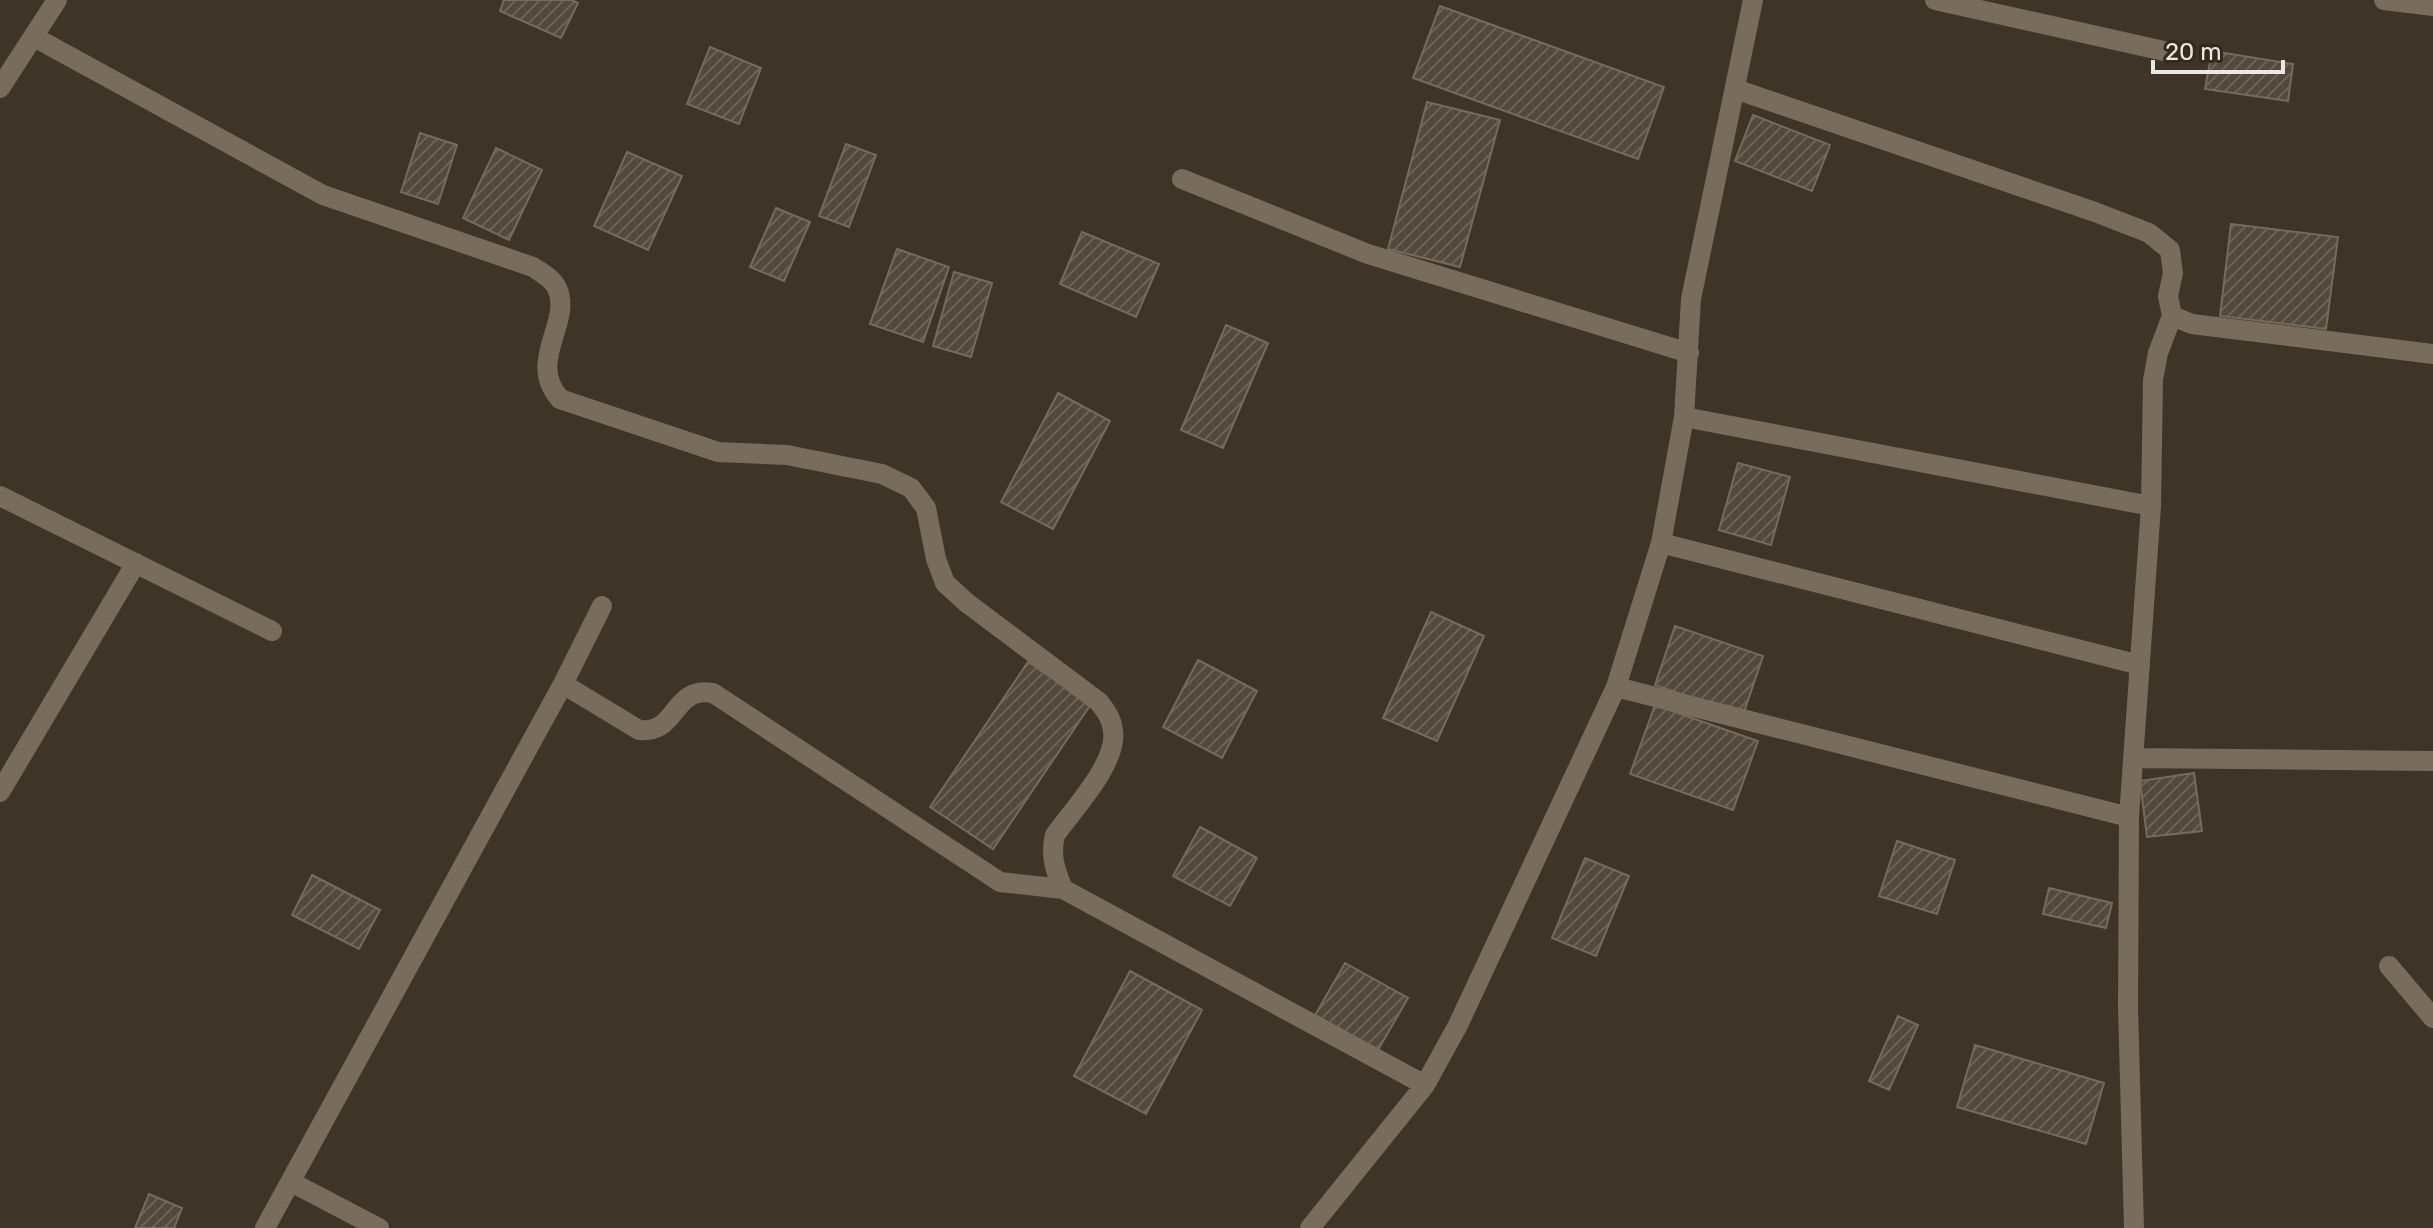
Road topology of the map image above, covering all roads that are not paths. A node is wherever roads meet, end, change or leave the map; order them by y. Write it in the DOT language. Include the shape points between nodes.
graph roads {
  1 [pos="57,0"];
  2 [pos="1753,0"];
  3 [pos="1935,0"];
  4 [pos="2384,0"];
  5 [pos="2433,6"];
  6 [pos="34,37"];
  7 [pos="2173,53"];
  8 [pos="0,88"];
  9 [pos="1735,89"];
  10 [pos="1182,179"];
  11 [pos="2172,316"];
  12 [pos="1689,353"];
  13 [pos="2433,354"];
  14 [pos="1684,417"];
  15 [pos="0,496"];
  16 [pos="2151,506"];
  17 [pos="1661,543"];
  18 [pos="136,563"];
  19 [pos="602,606"];
  20 [pos="272,631"];
  21 [pos="2140,665"];
  22 [pos="563,684"];
  23 [pos="1616,687"];
  24 [pos="2133,758"];
  25 [pos="2433,761"];
  26 [pos="0,792"];
  27 [pos="2129,817"];
  28 [pos="1063,889"];
  29 [pos="2389,966"];
  30 [pos="2433,1018"];
  31 [pos="1425,1085"];
  32 [pos="291,1182"];
  33 [pos="265,1228"];
  34 [pos="379,1228"];
  35 [pos="1310,1228"];
  36 [pos="2134,1228"];
  1 -- 6 [label="street"];
  2 -- 9 [label="street"];
  3 -- 7 [label="street"];
  4 -- 5 [label="street"];
  6 -- 8 [label="street"];
  6 -- 28 [label="street" via="323,195 533,267 549,278 558,290 559,307 547,362 551,389 560,399 718,452 787,455 882,474 911,488 926,508 945,583 1099,702 1109,716 1114,733 1109,758 1055,835 1054,870"];
  9 -- 11 [label="street" via="2149,233 2170,250"];
  9 -- 12 [label="street" via="1691,299"];
  10 -- 12 [label="street" via="1368,254"];
  11 -- 13 [label="street" via="2192,324"];
  11 -- 16 [label="street" via="2153,380"];
  12 -- 14 [label="street"];
  14 -- 16 [label="street"];
  14 -- 17 [label="street"];
  15 -- 18 [label="street"];
  16 -- 21 [label="street"];
  17 -- 21 [label="street"];
  17 -- 23 [label="street"];
  18 -- 20 [label="street"];
  18 -- 26 [label="street"];
  19 -- 22 [label="street"];
  21 -- 24 [label="street"];
  22 -- 28 [label="street" via="639,730 652,731 665,724 688,695 699,690 713,693 1000,882"];
  22 -- 32 [label="street"];
  23 -- 27 [label="street"];
  23 -- 31 [label="street"];
  24 -- 25 [label="street"];
  24 -- 27 [label="street"];
  27 -- 36 [label="street"];
  28 -- 31 [label="street"];
  29 -- 30 [label="street"];
  31 -- 35 [label="street"];
  32 -- 33 [label="street"];
  32 -- 34 [label="street"];
}
